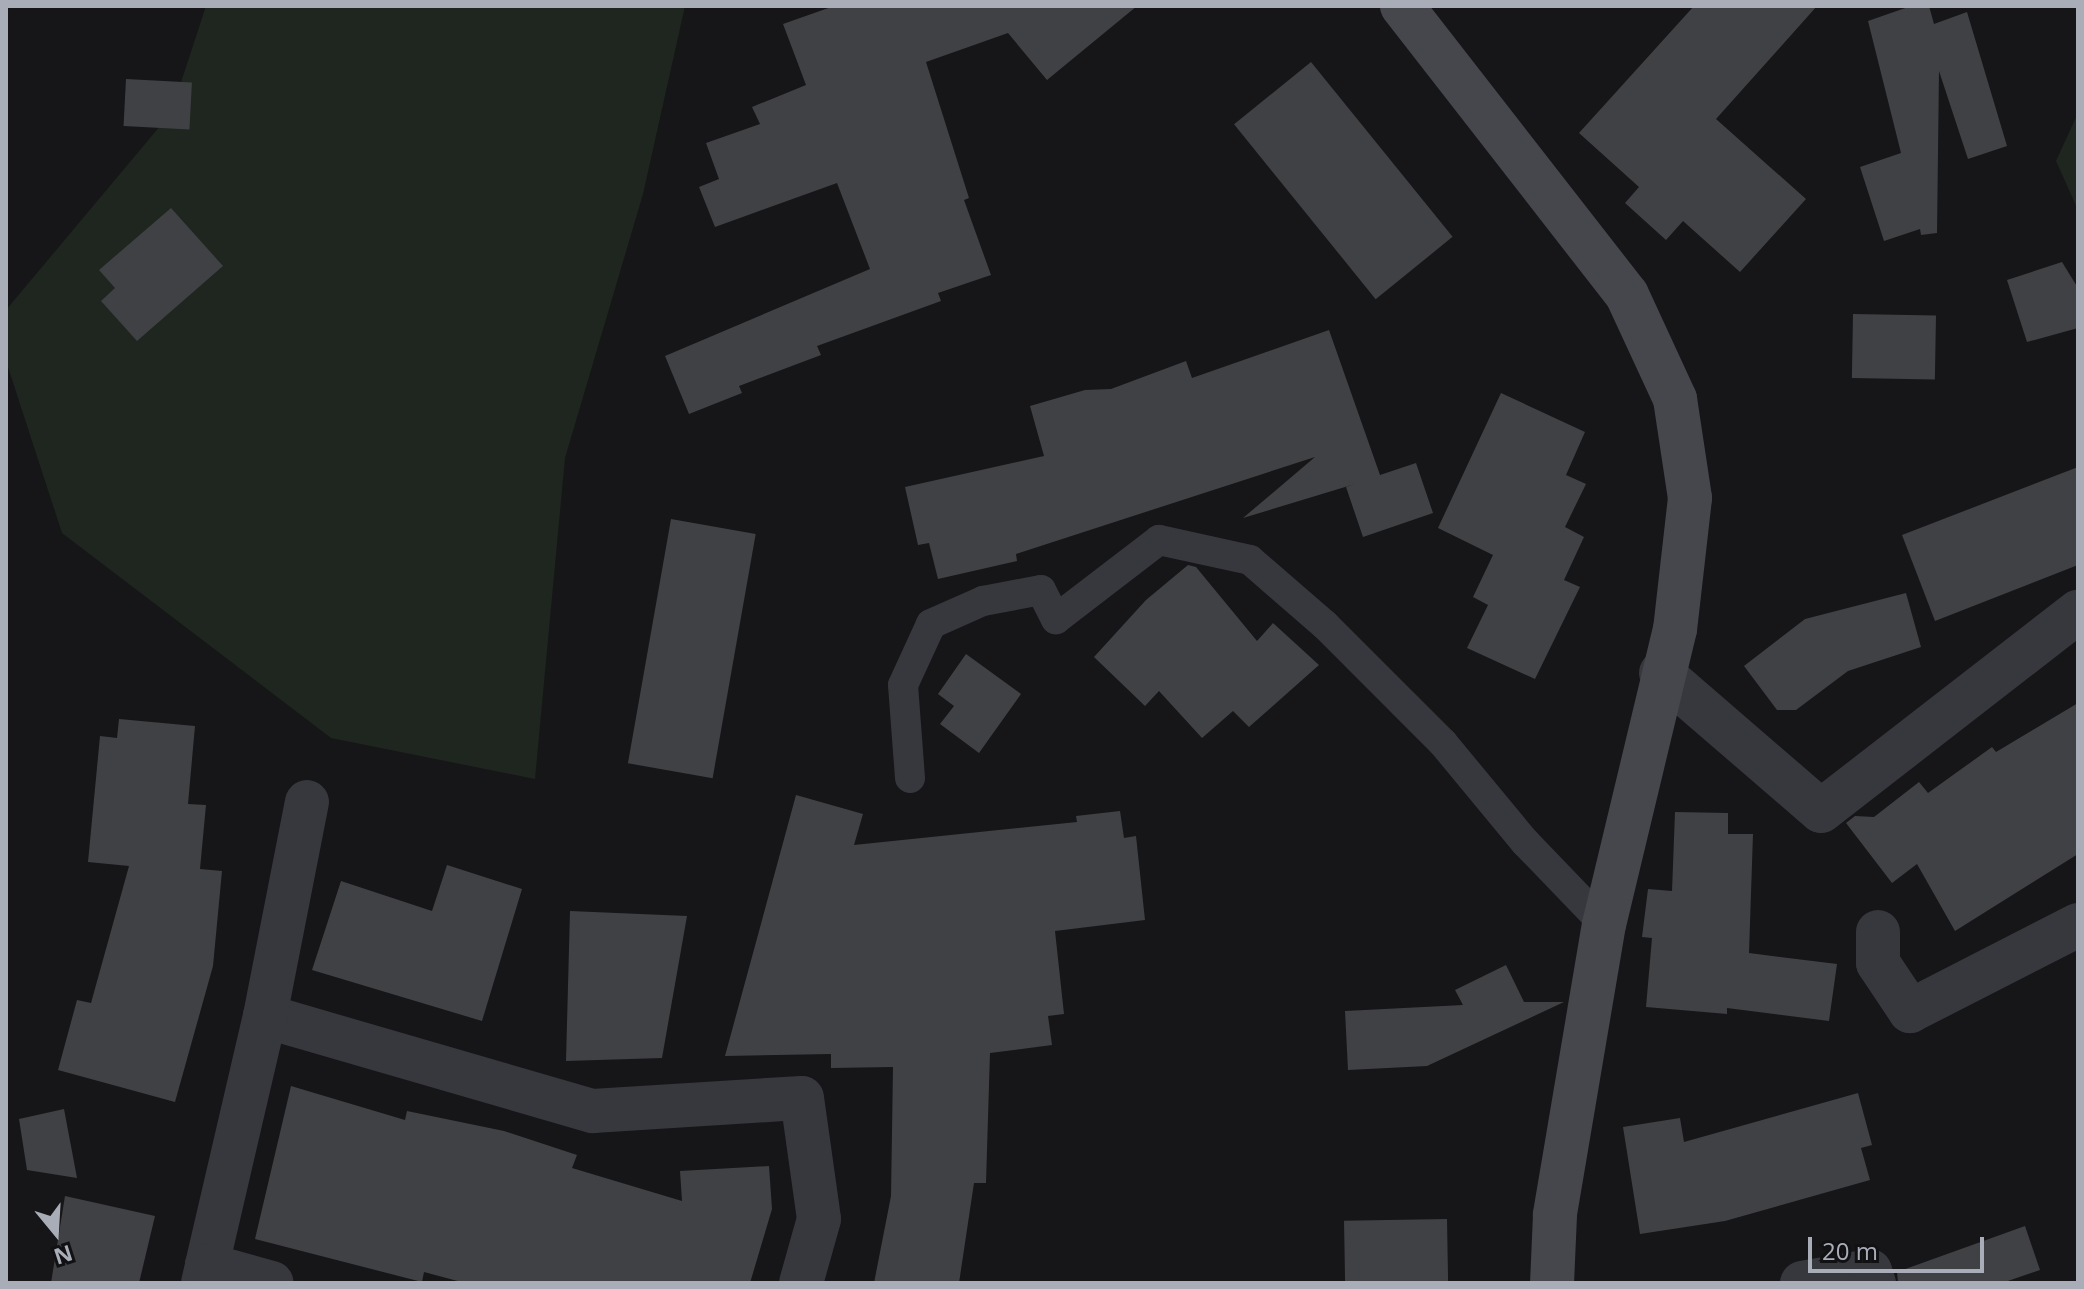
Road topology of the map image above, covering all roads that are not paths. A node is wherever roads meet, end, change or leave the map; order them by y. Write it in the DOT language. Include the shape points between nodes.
graph roads {
  1 [pos="1402,6"];
  2 [pos="2078,612"];
  3 [pos="1661,673"];
  4 [pos="910,778"];
  5 [pos="307,802"];
  6 [pos="1604,924"];
  7 [pos="2078,925"];
  8 [pos="1878,932"];
  9 [pos="265,1016"];
  10 [pos="205,1274"];
  11 [pos="272,1283"];
  12 [pos="801,1283"];
  13 [pos="1552,1283"];
  14 [pos="1802,1283"];
  15 [pos="1874,1283"];
  1 -- 3 [label="street" via="1627,295 1675,399 1690,498 1675,629"];
  2 -- 3 [label="street" via="1821,811"];
  3 -- 6 [label="street" via="1626,850"];
  4 -- 6 [label="lane" via="903,685 931,624 983,601 1041,590 1056,619 1159,540 1250,560 1325,625 1443,743 1525,842"];
  5 -- 9 [label="street"];
  6 -- 13 [label="street" via="1555,1215"];
  7 -- 8 [label="street" via="1910,1011 1878,963"];
  9 -- 10 [label="street"];
  9 -- 12 [label="street" via="593,1111 802,1098 819,1219"];
  10 -- 11 [label="street"];
  14 -- 15 [label="street" via="1870,1271"];
}
